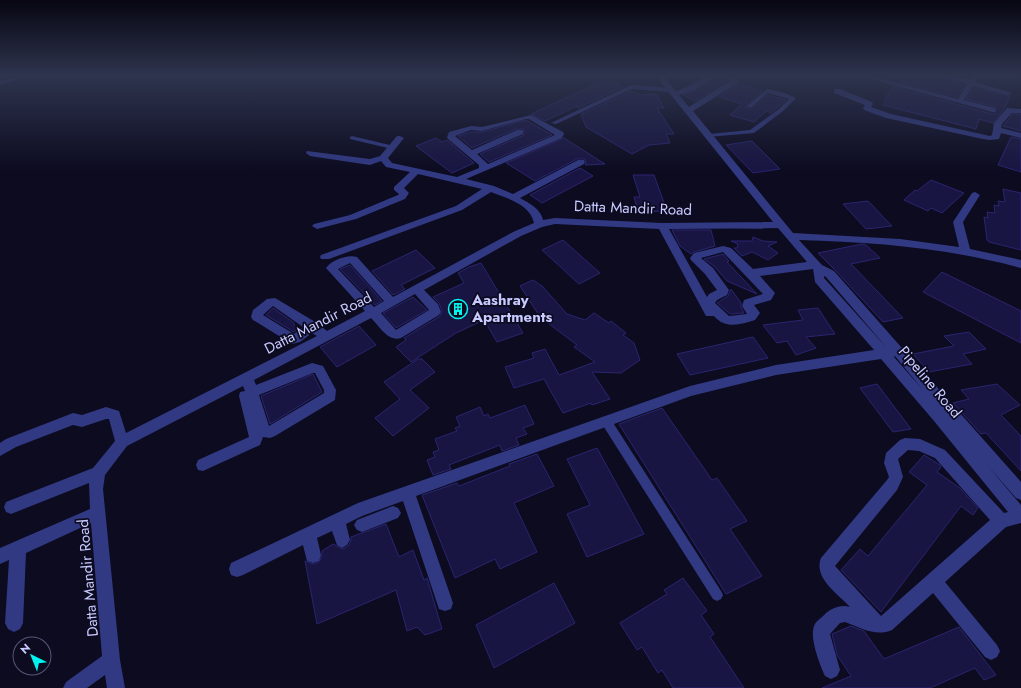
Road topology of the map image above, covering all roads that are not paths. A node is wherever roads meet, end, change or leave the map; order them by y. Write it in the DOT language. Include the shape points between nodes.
graph roads {
  1 [pos="588,107"];
  2 [pos="686,107"];
  3 [pos="694,107"];
  4 [pos="783,107"];
  5 [pos="867,107"];
  6 [pos="982,107"];
  7 [pos="992,110"];
  8 [pos="688,111"];
  9 [pos="1021,111"];
  10 [pos="554,123"];
  11 [pos="998,127"];
  12 [pos="520,132"];
  13 [pos="1021,132"];
  14 [pos="709,136"];
  15 [pos="1021,136"];
  16 [pos="352,138"];
  17 [pos="400,138"];
  18 [pos="392,147"];
  19 [pos="310,153"];
  20 [pos="471,153"];
  21 [pos="383,158"];
  22 [pos="582,162"];
  23 [pos="483,169"];
  24 [pos="417,170"];
  25 [pos="460,180"];
  26 [pos="491,188"];
  27 [pos="975,195"];
  28 [pos="512,198"];
  29 [pos="539,224"];
  30 [pos="781,225"];
  31 [pos="317,226"];
  32 [pos="662,226"];
  33 [pos="791,236"];
  34 [pos="965,251"];
  35 [pos="325,257"];
  36 [pos="1021,264"];
  37 [pos="817,266"];
  38 [pos="751,273"];
  39 [pos="417,289"];
  40 [pos="389,300"];
  41 [pos="369,310"];
  42 [pos="716,323"];
  43 [pos="313,326"];
  44 [pos="327,336"];
  45 [pos="892,352"];
  46 [pos="244,380"];
  47 [pos="252,392"];
  48 [pos="606,421"];
  49 [pos="122,442"];
  50 [pos="0,450"];
  51 [pos="973,458"];
  52 [pos="948,463"];
  53 [pos="203,465"];
  54 [pos="98,473"];
  55 [pos="407,492"];
  56 [pos="1021,493"];
  57 [pos="11,507"];
  58 [pos="98,514"];
  59 [pos="1021,515"];
  60 [pos="337,520"];
  61 [pos="1001,521"];
  62 [pos="309,534"];
  63 [pos="342,540"];
  64 [pos="18,548"];
  65 [pos="313,555"];
  66 [pos="0,556"];
  67 [pos="237,569"];
  68 [pos="934,581"];
  69 [pos="717,595"];
  70 [pos="445,603"];
  71 [pos="14,622"];
  72 [pos="878,625"];
  73 [pos="991,651"];
  74 [pos="111,660"];
  75 [pos="831,670"];
  76 [pos="72,688"];
  77 [pos="116,688"];
  1 -- 10 [label="lane"];
  2 -- 8 [label="street, Pipeline Road"];
  3 -- 8 [label="street"];
  4 -- 14 [label="lane" via="752,132"];
  5 -- 11 [label="street" via="889,116 990,138 996,137"];
  6 -- 7 [label="street"];
  8 -- 14 [label="street, Pipeline Road"];
  9 -- 11 [label="street" via="1010,110"];
  11 -- 13 [label="street"];
  11 -- 15 [label="street"];
  12 -- 20 [label="street"];
  14 -- 30 [label="street, Pipeline Road"];
  16 -- 18 [label="lane"];
  17 -- 18 [label="street"];
  18 -- 21 [label="street"];
  19 -- 21 [label="street" via="370,162"];
  20 -- 23 [label="street" via="484,164"];
  20 -- 23 [label="street" via="452,137 452,134 526,117 531,117 560,134"];
  21 -- 24 [label="street" via="389,165"];
  22 -- 28 [label="street"];
  23 -- 25 [label="street"];
  24 -- 25 [label="street"];
  24 -- 31 [label="street" via="399,188 404,193 402,197 353,217"];
  25 -- 26 [label="street"];
  26 -- 28 [label="street"];
  26 -- 35 [label="street" via="460,208"];
  27 -- 34 [label="street" via="958,222"];
  28 -- 29 [label="street" via="537,215"];
  29 -- 32 [label="street, Datta Mandir Road" via="555,221"];
  29 -- 39 [label="street, Datta Mandir Road"];
  30 -- 32 [label="street, Datta Mandir Road"];
  30 -- 33 [label="street, Pipeline Road"];
  32 -- 42 [label="street"];
  33 -- 34 [label="street" via="849,238"];
  33 -- 37 [label="street, Pipeline Road"];
  34 -- 36 [label="street"];
  37 -- 38 [label="street"];
  37 -- 45 [label="street, Pipeline Road" via="819,279"];
  38 -- 38 [label="street" via="769,293 767,297 748,303 754,313 751,317 729,322 723,320 709,303 723,290 710,271 696,258 698,255 727,250"];
  39 -- 40 [label="street, Datta Mandir Road"];
  39 -- 41 [label="street" via="434,307 435,312 397,335"];
  40 -- 41 [label="street, Datta Mandir Road"];
  40 -- 41 [label="street" via="353,259 332,267"];
  41 -- 44 [label="street, Datta Mandir Road"];
  43 -- 44 [label="street"];
  44 -- 46 [label="street, Datta Mandir Road"];
  45 -- 48 [label="street" via="776,370 690,391"];
  45 -- 51 [label="street, Pipeline Road"];
  45 -- 56 [label="street, Pipeline Road"];
  46 -- 47 [label="street"];
  46 -- 49 [label="street, Datta Mandir Road"];
  46 -- 53 [label="street" via="255,441"];
  47 -- 47 [label="street" via="264,432 270,432 330,396 330,390 319,369 312,368"];
  48 -- 55 [label="street"];
  48 -- 69 [label="lane"];
  49 -- 50 [label="street" via="114,415 106,413 82,421 72,419 11,443"];
  49 -- 54 [label="street, Datta Mandir Road"];
  51 -- 52 [label="street"];
  51 -- 59 [label="street, Pipeline Road"];
  52 -- 61 [label="street"];
  52 -- 72 [label="street" via="940,454 927,447 905,444 892,457 891,463 896,477 892,485 827,564 828,572"];
  54 -- 57 [label="street"];
  54 -- 58 [label="street, Datta Mandir Road"];
  55 -- 60 [label="street" via="392,509 361,522"];
  55 -- 70 [label="street"];
  58 -- 64 [label="street"];
  58 -- 74 [label="street, Datta Mandir Road"];
  59 -- 61 [label="street"];
  60 -- 62 [label="street"];
  60 -- 63 [label="street"];
  61 -- 68 [label="street"];
  62 -- 65 [label="street"];
  62 -- 67 [label="street"];
  64 -- 66 [label="street"];
  64 -- 71 [label="street"];
  68 -- 72 [label="street" via="886,624"];
  68 -- 73 [label="street"];
  72 -- 75 [label="street" via="845,614 836,616 821,630"];
  74 -- 76 [label="street"];
  74 -- 77 [label="street, Datta Mandir Road"];
}
